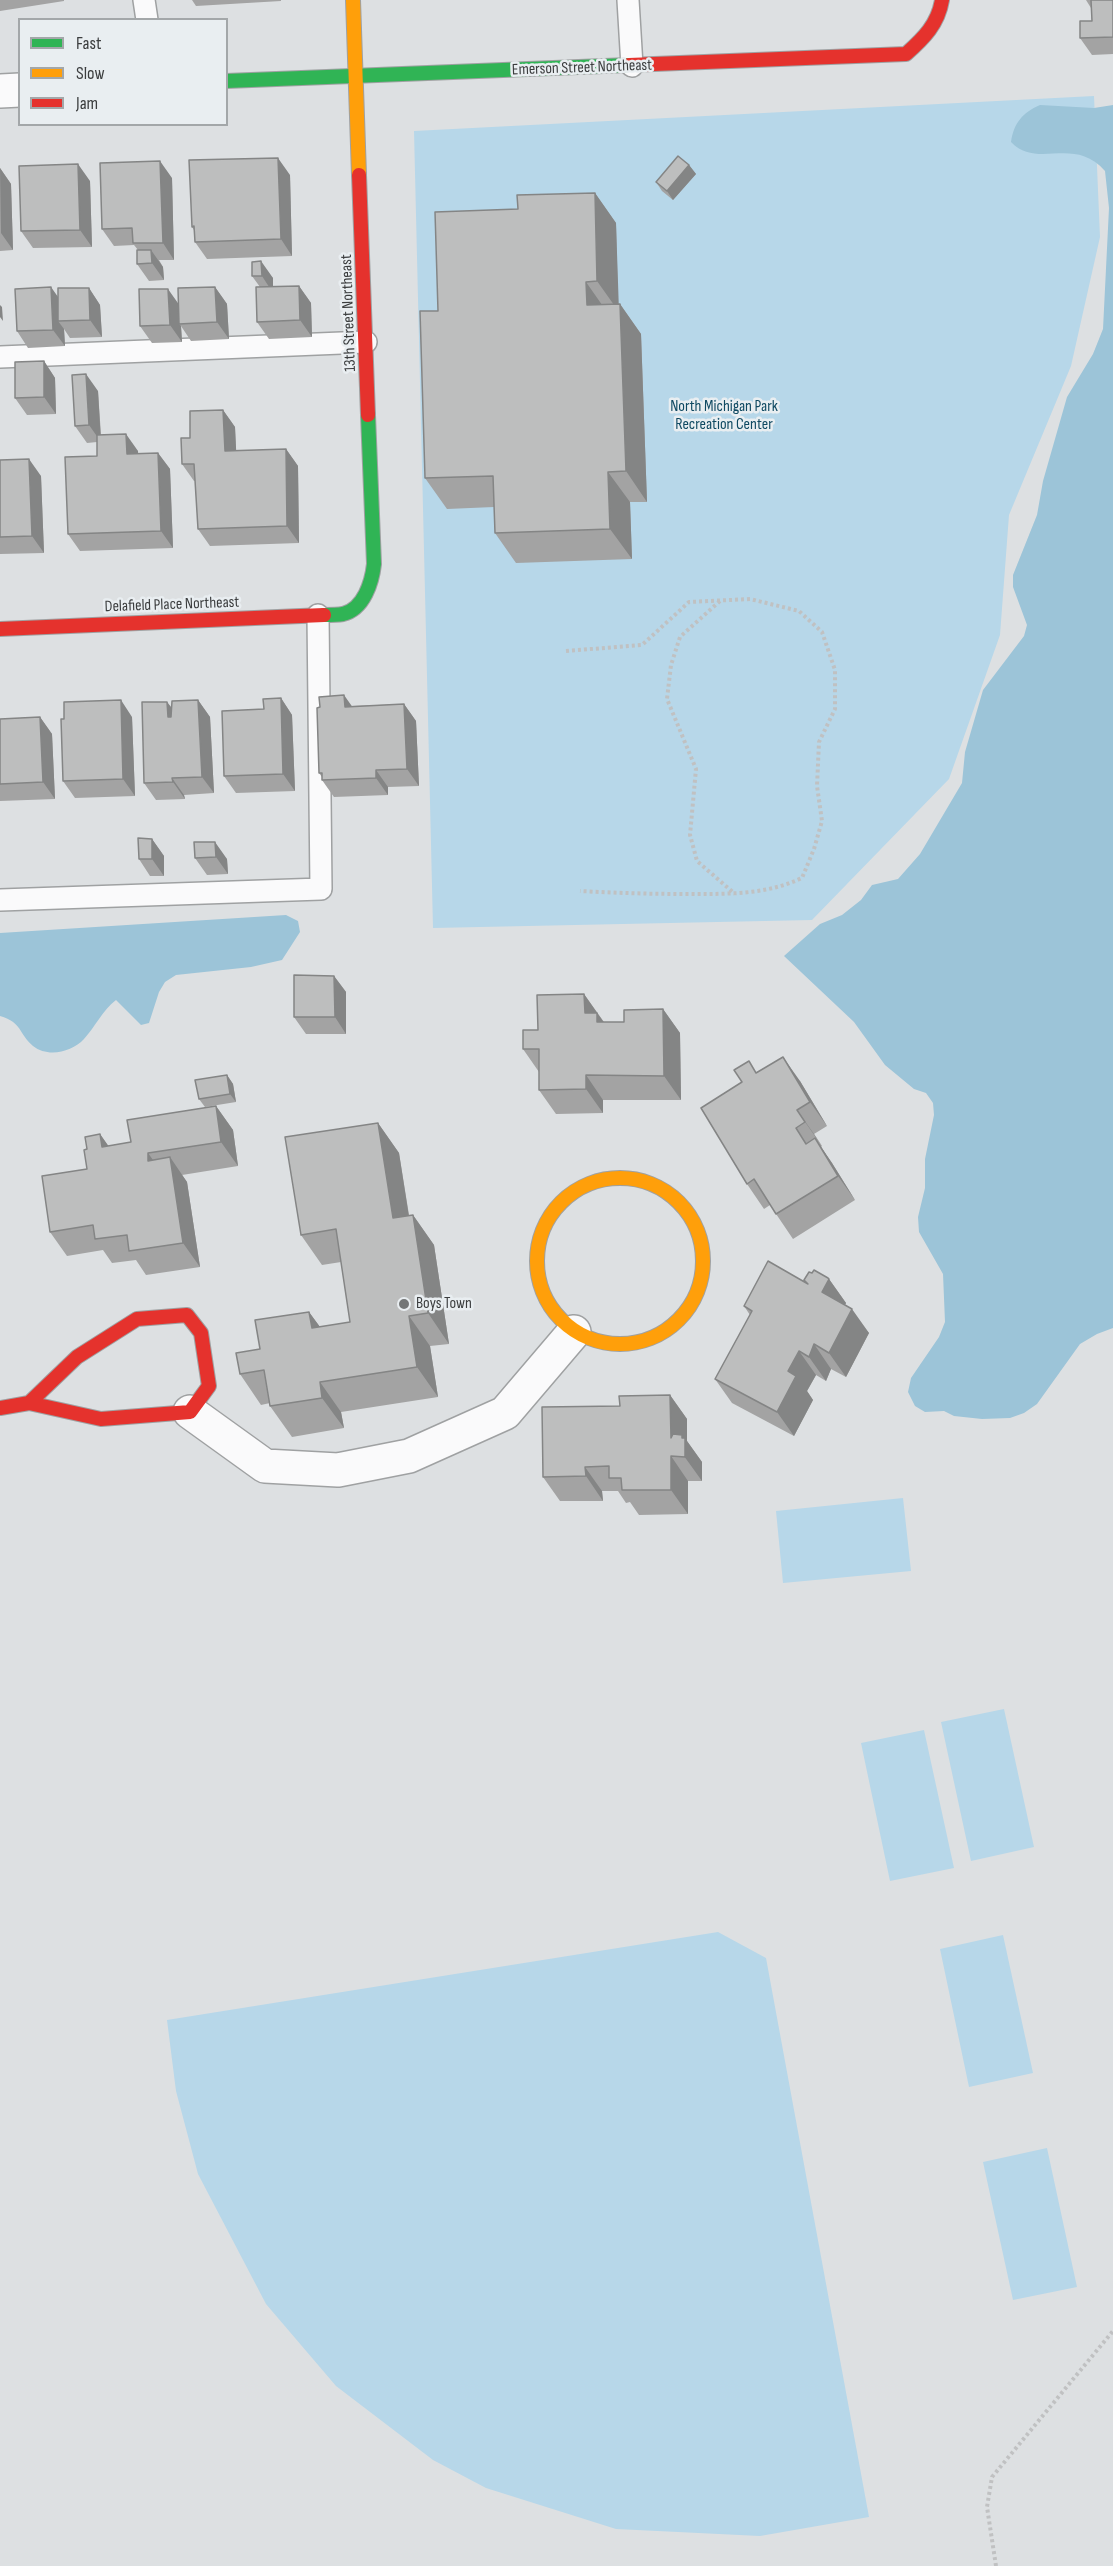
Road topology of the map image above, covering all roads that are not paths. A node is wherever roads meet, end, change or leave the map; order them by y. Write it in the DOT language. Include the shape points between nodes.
graph roads {
  1 [pos="144,0"];
  2 [pos="353,0"];
  3 [pos="628,0"];
  4 [pos="942,0"];
  5 [pos="147,18"];
  6 [pos="632,66"];
  7 [pos="357,76"];
  8 [pos="228,81"];
  9 [pos="18,90"];
  10 [pos="0,91"];
  11 [pos="366,342"];
  12 [pos="0,357"];
  13 [pos="345,614"];
  14 [pos="318,615"];
  15 [pos="0,629"];
  16 [pos="0,900"];
  17 [pos="574,1332"];
  18 [pos="29,1403"];
  19 [pos="0,1408"];
  20 [pos="190,1412"];
  1 -- 5 [label="lane"];
  2 -- 7 [label="street, 13th Street Northeast"];
  3 -- 6 [label="lane"];
  4 -- 6 [label="street, Emerson Street Northeast" via="939,18 930,34 906,54"];
  6 -- 7 [label="street, Emerson Street Northeast"];
  7 -- 8 [label="street, Emerson Street Northeast"];
  7 -- 11 [label="street, 13th Street Northeast"];
  9 -- 10 [label="street"];
  11 -- 12 [label="lane"];
  11 -- 13 [label="street, 13th Street Northeast" via="373,581 365,597"];
  13 -- 14 [label="street, Delafield Place Northeast"];
  14 -- 15 [label="street, Delafield Place Northeast"];
  14 -- 16 [label="lane" via="321,889"];
  17 -- 17 [label="street" via="556,1316 538,1278 536,1260 542,1229 559,1204 587,1184 615,1177 651,1183 671,1194 687,1210 700,1234 704,1257 702,1284 693,1303 677,1324 644,1342 610,1345"];
  17 -- 20 [label="street" via="505,1413 409,1456 338,1470 265,1466"];
  18 -- 19 [label="street"];
  18 -- 20 [label="street" via="101,1419"];
  18 -- 20 [label="street" via="77,1357 137,1319 187,1315 201,1333 209,1386"];
}
